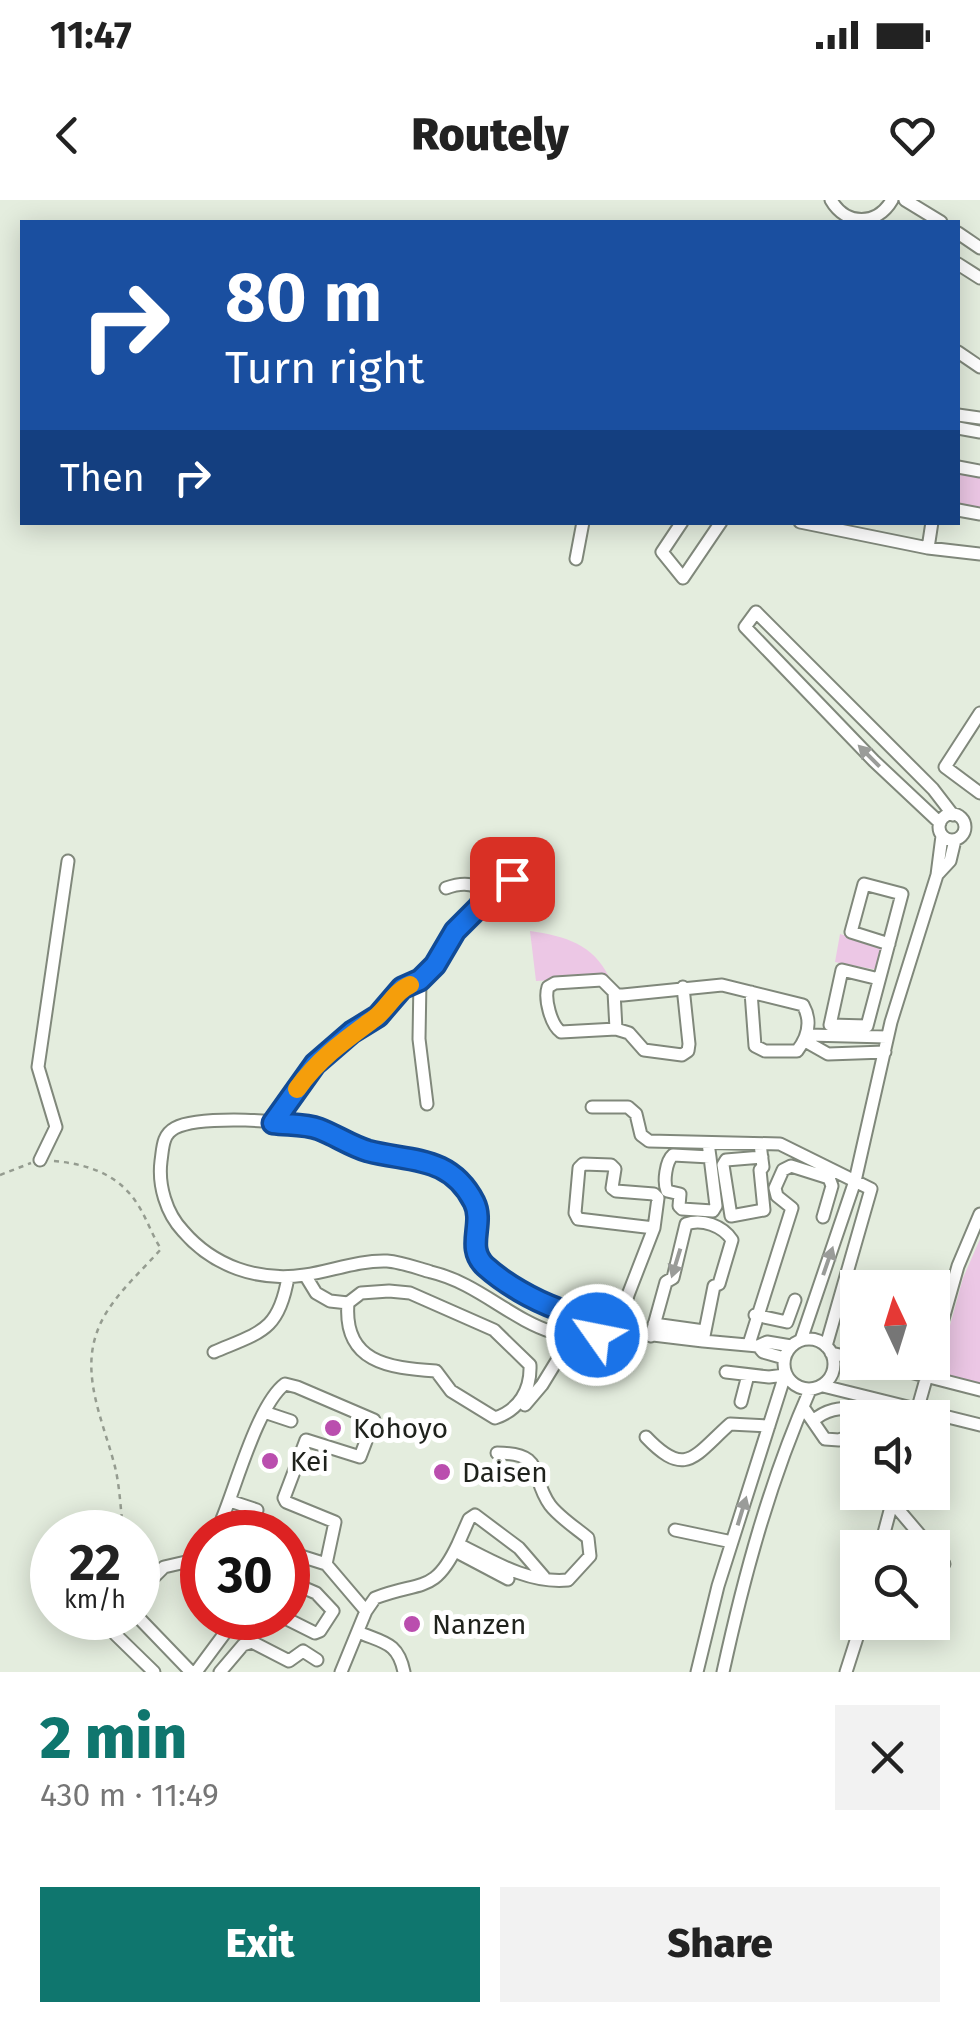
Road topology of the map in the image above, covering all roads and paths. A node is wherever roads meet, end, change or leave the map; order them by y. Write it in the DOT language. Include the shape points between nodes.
graph roads {
  1 [pos="831,200"];
  2 [pos="892,200"];
  3 [pos="905,200"];
  4 [pos="840,218"];
  5 [pos="874,218"];
  6 [pos="938,220"];
  7 [pos="582,525"];
  8 [pos="680,525"];
  9 [pos="719,525"];
  10 [pos="815,525"];
  11 [pos="932,525"];
  12 [pos="928,548"];
  13 [pos="980,554"];
  14 [pos="576,559"];
  15 [pos="980,713"];
  16 [pos="980,793"];
  17 [pos="953,814"];
  18 [pos="945,833"];
  19 [pos="68,860"];
  20 [pos="518,882"];
  21 [pos="446,888"];
  22 [pos="485,894"];
  23 [pos="887,950"];
  24 [pos="908,962"];
  25 [pos="879,979"];
  26 [pos="420,980"];
  27 [pos="683,987"];
  28 [pos="614,992"];
  29 [pos="752,992"];
  30 [pos="869,1018"];
  31 [pos="892,1022"];
  32 [pos="616,1029"];
  33 [pos="888,1037"];
  34 [pos="806,1038"];
  35 [pos="885,1052"];
  36 [pos="428,1104"];
  37 [pos="592,1106"];
  38 [pos="273,1123"];
  39 [pos="708,1143"];
  40 [pos="761,1150"];
  41 [pos="710,1157"];
  42 [pos="40,1160"];
  43 [pos="0,1176"];
  44 [pos="855,1181"];
  45 [pos="980,1214"];
  46 [pos="822,1217"];
  47 [pos="654,1228"];
  48 [pos="305,1276"];
  49 [pos="288,1277"];
  50 [pos="950,1297"];
  51 [pos="795,1300"];
  52 [pos="348,1302"];
  53 [pos="755,1315"];
  54 [pos="652,1330"];
  55 [pos="620,1332"];
  56 [pos="597,1335"];
  57 [pos="572,1336"];
  58 [pos="703,1336"];
  59 [pos="796,1343"];
  60 [pos="754,1345"];
  61 [pos="829,1349"];
  62 [pos="214,1352"];
  63 [pos="840,1353"];
  64 [pos="784,1358"];
  65 [pos="726,1372"];
  66 [pos="748,1374"];
  67 [pos="785,1375"];
  68 [pos="941,1380"];
  69 [pos="816,1388"];
  70 [pos="980,1390"];
  71 [pos="864,1400"];
  72 [pos="741,1402"];
  73 [pos="525,1405"];
  74 [pos="803,1407"];
  75 [pos="840,1408"];
  76 [pos="264,1412"];
  77 [pos="950,1419"];
  78 [pos="813,1421"];
  79 [pos="291,1422"];
  80 [pos="980,1425"];
  81 [pos="768,1426"];
  82 [pos="646,1437"];
  83 [pos="840,1440"];
  84 [pos="497,1453"];
  85 [pos="230,1501"];
  86 [pos="121,1510"];
  87 [pos="226,1510"];
  88 [pos="256,1510"];
  89 [pos="675,1530"];
  90 [pos="732,1542"];
  91 [pos="457,1547"];
  92 [pos="310,1559"];
  93 [pos="326,1564"];
  94 [pos="544,1577"];
  95 [pos="508,1579"];
  96 [pos="310,1591"];
  97 [pos="714,1601"];
  98 [pos="737,1606"];
  99 [pos="366,1611"];
  100 [pos="310,1632"];
  101 [pos="358,1632"];
  102 [pos="160,1638"];
  103 [pos="121,1640"];
  104 [pos="218,1640"];
  105 [pos="856,1640"];
  106 [pos="317,1660"];
  107 [pos="154,1672"];
  108 [pos="193,1672"];
  109 [pos="220,1672"];
  110 [pos="342,1672"];
  111 [pos="404,1672"];
  112 [pos="696,1672"];
  113 [pos="723,1672"];
  114 [pos="846,1672"];
  1 -- 4 [label="street"];
  2 -- 5 [label="street"];
  3 -- 6 [label="street"];
  4 -- 5 [label="street"];
  7 -- 14 [label="street"];
  8 -- 9 [label="street" via="662,552 683,578"];
  10 -- 12 [label="street"];
  11 -- 12 [label="street"];
  12 -- 13 [label="street"];
  15 -- 16 [label="street" via="945,767"];
  17 -- 18 [label="street" via="946,816"];
  17 -- 18 [label="street" via="964,833"];
  18 -- 17 [label="street, one-way" via="745,626 756,612"];
  18 -- 24 [label="street"];
  19 -- 42 [label="street" via="38,1067 56,1127"];
  20 -- 22 [label="street"];
  21 -- 22 [label="street" via="471,885"];
  22 -- 26 [label="street"];
  23 -- 23 [label="street" via="852,932 864,884 902,894"];
  23 -- 24 [label="street"];
  23 -- 25 [label="street"];
  24 -- 31 [label="street"];
  25 -- 30 [label="street"];
  25 -- 30 [label="street" via="842,970 830,1025 867,1026"];
  26 -- 36 [label="street"];
  26 -- 38 [label="street" via="315,1064"];
  27 -- 28 [label="street"];
  27 -- 29 [label="street" via="722,984"];
  27 -- 32 [label="street" via="685,1054 644,1050 630,1032"];
  28 -- 32 [label="street"];
  28 -- 32 [label="street" via="602,980 555,983 546,994 558,1030"];
  29 -- 34 [label="street" via="800,1002 807,1013"];
  29 -- 34 [label="street" via="756,1046 797,1051"];
  30 -- 31 [label="street"];
  31 -- 33 [label="street"];
  33 -- 34 [label="street"];
  33 -- 35 [label="street"];
  34 -- 35 [label="street" via="828,1054"];
  35 -- 44 [label="street"];
  37 -- 39 [label="street" via="628,1107 649,1141"];
  38 -- 49 [label="street" via="205,1120 174,1128 164,1140 160,1170 165,1202 201,1252 239,1271"];
  38 -- 56 [label="street" via="314,1127 366,1150 428,1160 459,1181 474,1202 474,1246 482,1264 533,1298 590,1317"];
  39 -- 40 [label="street"];
  39 -- 41 [label="street"];
  40 -- 40 [label="street" via="764,1210 731,1216 723,1165"];
  40 -- 44 [label="street" via="780,1144"];
  41 -- 41 [label="street" via="716,1206 682,1209 680,1194 664,1186 669,1158"];
  42 -- 43 [label="path"];
  42 -- 86 [label="path" via="105,1172 138,1205 160,1249 111,1306 96,1336 95,1400"];
  59 -- 44 [label="street, one-way"];
  44 -- 61 [label="street" via="871,1190"];
  45 -- 50 [label="street"];
  46 -- 53 [label="street" via="829,1178 791,1166 783,1170 775,1188 792,1208"];
  47 -- 47 [label="street" via="578,1220 578,1168 611,1165 616,1191 654,1194"];
  47 -- 55 [label="street"];
  48 -- 49 [label="street"];
  48 -- 52 [label="street" via="316,1293"];
  48 -- 57 [label="street" via="388,1261 442,1274 539,1329"];
  49 -- 62 [label="street" via="276,1318 261,1332"];
  51 -- 53 [label="street" via="787,1322"];
  52 -- 52 [label="street" via="362,1293 410,1293 494,1330 530,1365 525,1396 495,1418 451,1392 436,1371 384,1365 358,1349 346,1319"];
  53 -- 60 [label="street"];
  54 -- 55 [label="street"];
  54 -- 58 [label="street"];
  58 -- 54 [label="street, one-way" via="732,1240 721,1227 692,1222"];
  55 -- 56 [label="street"];
  56 -- 57 [label="street"];
  57 -- 73 [label="street"];
  58 -- 60 [label="street"];
  59 -- 60 [label="street"];
  59 -- 61 [label="street" via="810,1339"];
  59 -- 64 [label="street"];
  60 -- 64 [label="street"];
  61 -- 63 [label="street"];
  61 -- 69 [label="street" via="832,1374"];
  64 -- 67 [label="street"];
  65 -- 66 [label="street"];
  66 -- 67 [label="street"];
  66 -- 72 [label="street"];
  67 -- 69 [label="street" via="795,1386"];
  67 -- 81 [label="street"];
  68 -- 70 [label="street"];
  69 -- 71 [label="street"];
  69 -- 74 [label="street"];
  74 -- 78 [label="street"];
  74 -- 98 [label="street"];
  75 -- 78 [label="street"];
  76 -- 79 [label="street"];
  76 -- 85 [label="street"];
  76 -- 93 [label="street" via="285,1384 374,1420 360,1457 306,1440 284,1498 335,1522"];
  77 -- 80 [label="street"];
  78 -- 83 [label="street" via="825,1439"];
  81 -- 82 [label="street" via="730,1424 690,1460 678,1462"];
  90 -- 81 [label="street, one-way"];
  84 -- 94 [label="street" via="528,1459 549,1504 588,1538 590,1556 568,1580"];
  85 -- 87 [label="street"];
  85 -- 88 [label="street"];
  89 -- 90 [label="street"];
  90 -- 97 [label="street"];
  91 -- 94 [label="street" via="517,1573"];
  91 -- 94 [label="street" via="475,1515"];
  91 -- 95 [label="street"];
  91 -- 99 [label="street" via="433,1582 375,1598"];
  92 -- 93 [label="street"];
  93 -- 99 [label="street"];
  96 -- 100 [label="street" via="333,1611 320,1632"];
  97 -- 98 [label="street"];
  97 -- 112 [label="street"];
  98 -- 113 [label="street"];
  99 -- 101 [label="street"];
  101 -- 110 [label="street"];
  101 -- 111 [label="street" via="396,1648"];
  102 -- 108 [label="street"];
  103 -- 107 [label="street"];
  104 -- 108 [label="street"];
  105 -- 114 [label="street"];
  106 -- 109 [label="street" via="302,1651 289,1661 252,1642"];
}
